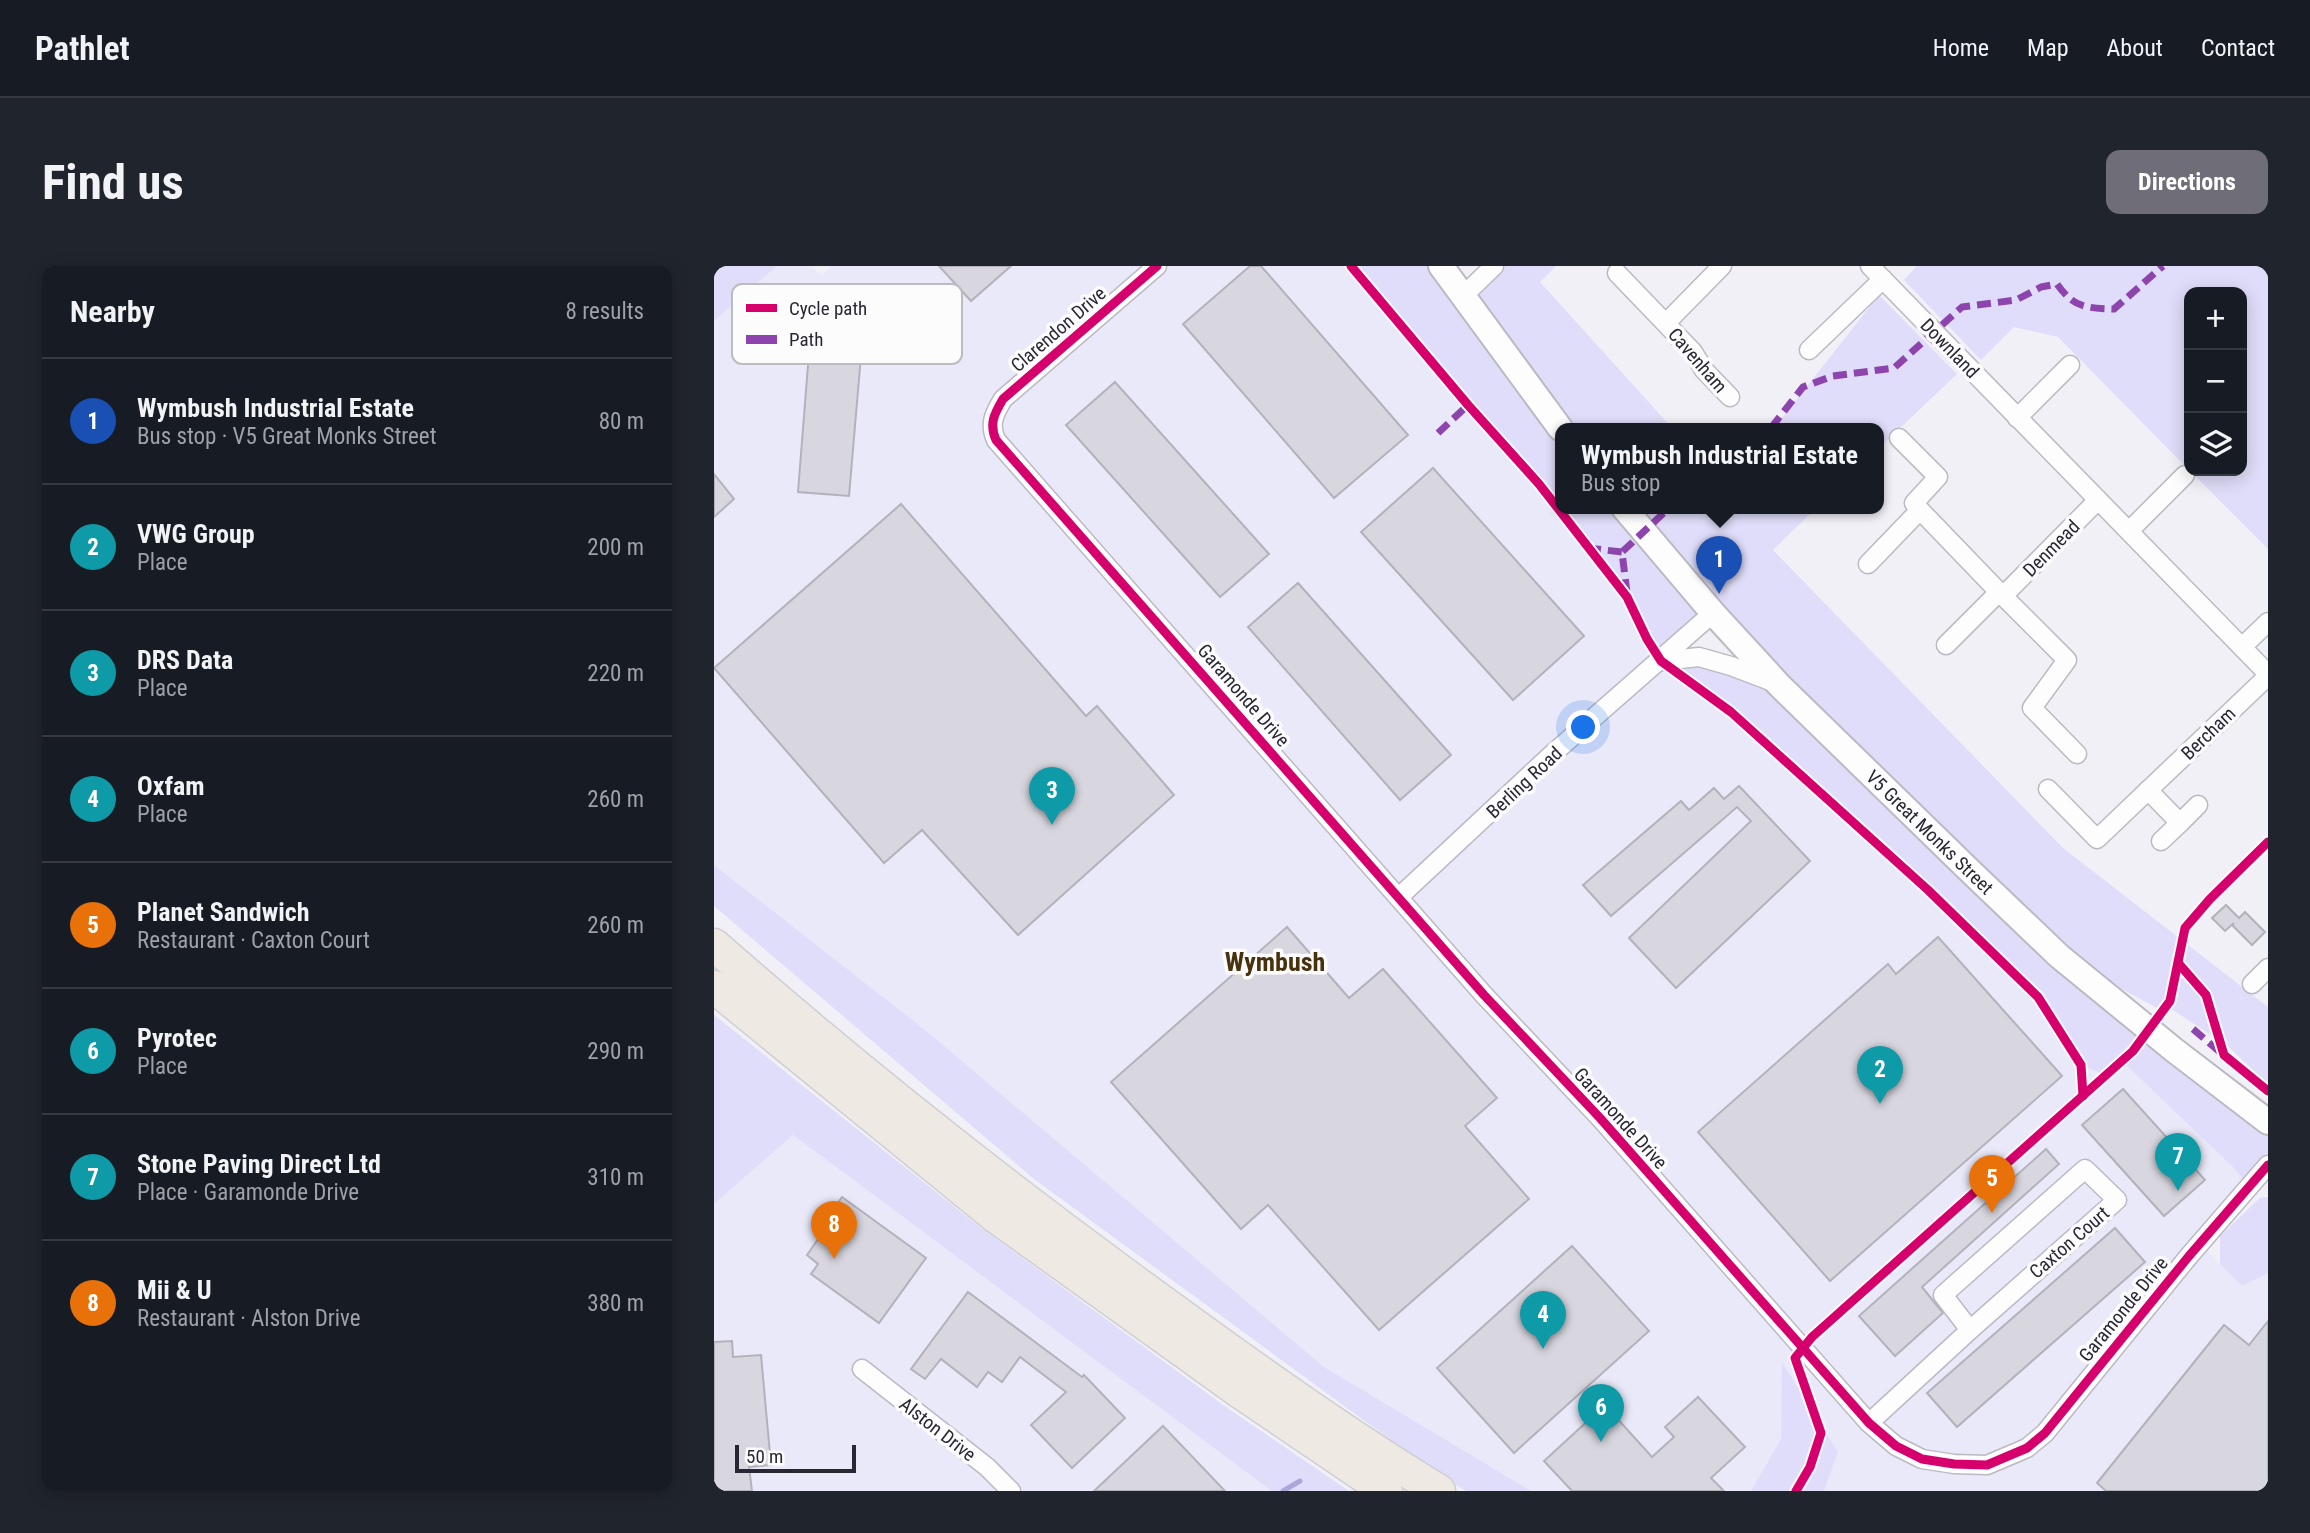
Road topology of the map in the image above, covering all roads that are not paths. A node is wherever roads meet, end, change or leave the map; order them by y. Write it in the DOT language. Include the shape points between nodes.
graph roads {
  1 [pos="1157,266"];
  2 [pos="1441,266"];
  3 [pos="1494,266"];
  4 [pos="1722,266"];
  5 [pos="1870,266"];
  6 [pos="1618,273"];
  7 [pos="1883,279"];
  8 [pos="1462,297"];
  9 [pos="1666,323"];
  10 [pos="1809,350"];
  11 [pos="2070,365"];
  12 [pos="1730,397"];
  13 [pos="2017,418"];
  14 [pos="1556,423"];
  15 [pos="992,425"];
  16 [pos="1899,438"];
  17 [pos="2184,476"];
  18 [pos="2098,500"];
  19 [pos="1920,510"];
  20 [pos="1630,514"];
  21 [pos="2129,531"];
  22 [pos="1868,564"];
  23 [pos="2001,594"];
  24 [pos="1713,613"];
  25 [pos="2268,622"];
  26 [pos="1946,645"];
  27 [pos="2242,647"];
  28 [pos="1661,662"];
  29 [pos="2268,675"];
  30 [pos="1779,685"];
  31 [pos="2077,754"];
  32 [pos="2048,789"];
  33 [pos="2148,790"];
  34 [pos="2198,805"];
  35 [pos="2180,823"];
  36 [pos="2161,841"];
  37 [pos="1399,897"];
  38 [pos="714,945"];
  39 [pos="2268,968"];
  40 [pos="2252,985"];
  41 [pos="714,987"];
  42 [pos="2268,1122"];
  43 [pos="2268,1165"];
  44 [pos="2268,1187"];
  45 [pos="2250,1188"];
  46 [pos="1970,1330"];
  47 [pos="862,1369"];
  48 [pos="1869,1423"];
  49 [pos="1012,1491"];
  50 [pos="1386,1491"];
  51 [pos="1439,1491"];
  1 -- 15 [label="street, Clarendon Drive" via="1003,399"];
  2 -- 8 [label="street"];
  3 -- 8 [label="street"];
  4 -- 9 [label="street, Cavenham"];
  5 -- 7 [label="street, Downland"];
  6 -- 9 [label="street, Cavenham"];
  7 -- 10 [label="street"];
  7 -- 13 [label="street, Downland"];
  8 -- 14 [label="street"];
  9 -- 12 [label="street, Cavenham"];
  11 -- 13 [label="street"];
  13 -- 18 [label="street, Downland"];
  15 -- 37 [label="street, Garamonde Drive" via="996,440"];
  16 -- 19 [label="street" via="1938,477 1914,503"];
  17 -- 21 [label="street"];
  18 -- 21 [label="street, Downland"];
  18 -- 23 [label="street, Denmead"];
  19 -- 22 [label="street"];
  19 -- 23 [label="street"];
  20 -- 24 [label="street, V5 Great Monks Street"];
  21 -- 27 [label="street, Downland"];
  23 -- 26 [label="street, Denmead"];
  23 -- 31 [label="street" via="2067,660 2032,708"];
  24 -- 28 [label="street, Berling Road"];
  24 -- 30 [label="street, V5 Great Monks Street"];
  25 -- 27 [label="street"];
  27 -- 29 [label="street, Downland"];
  28 -- 30 [label="street" via="1699,657"];
  28 -- 37 [label="street, Berling Road" via="1549,757"];
  29 -- 33 [label="street, Bercham"];
  30 -- 42 [label="street, V5 Great Monks Street" via="2059,956"];
  32 -- 33 [label="street, Bercham" via="2097,839"];
  33 -- 35 [label="street"];
  34 -- 35 [label="street"];
  35 -- 36 [label="street"];
  37 -- 48 [label="street, Garamonde Drive"];
  38 -- 51 [label="highway" via="804,1024 1020,1197 1242,1360"];
  39 -- 40 [label="street"];
  41 -- 50 [label="highway" via="995,1216"];
  43 -- 45 [label="street, Garamonde Drive"];
  44 -- 45 [label="street"];
  45 -- 48 [label="street, Garamonde Drive" via="2045,1433 2027,1448 1987,1465 1922,1459 1896,1446"];
  46 -- 46 [label="street, Caxton Court" via="2117,1200 2085,1169 1943,1295"];
  46 -- 48 [label="street, Caxton Court"];
  47 -- 49 [label="street, Alston Drive"];
}
